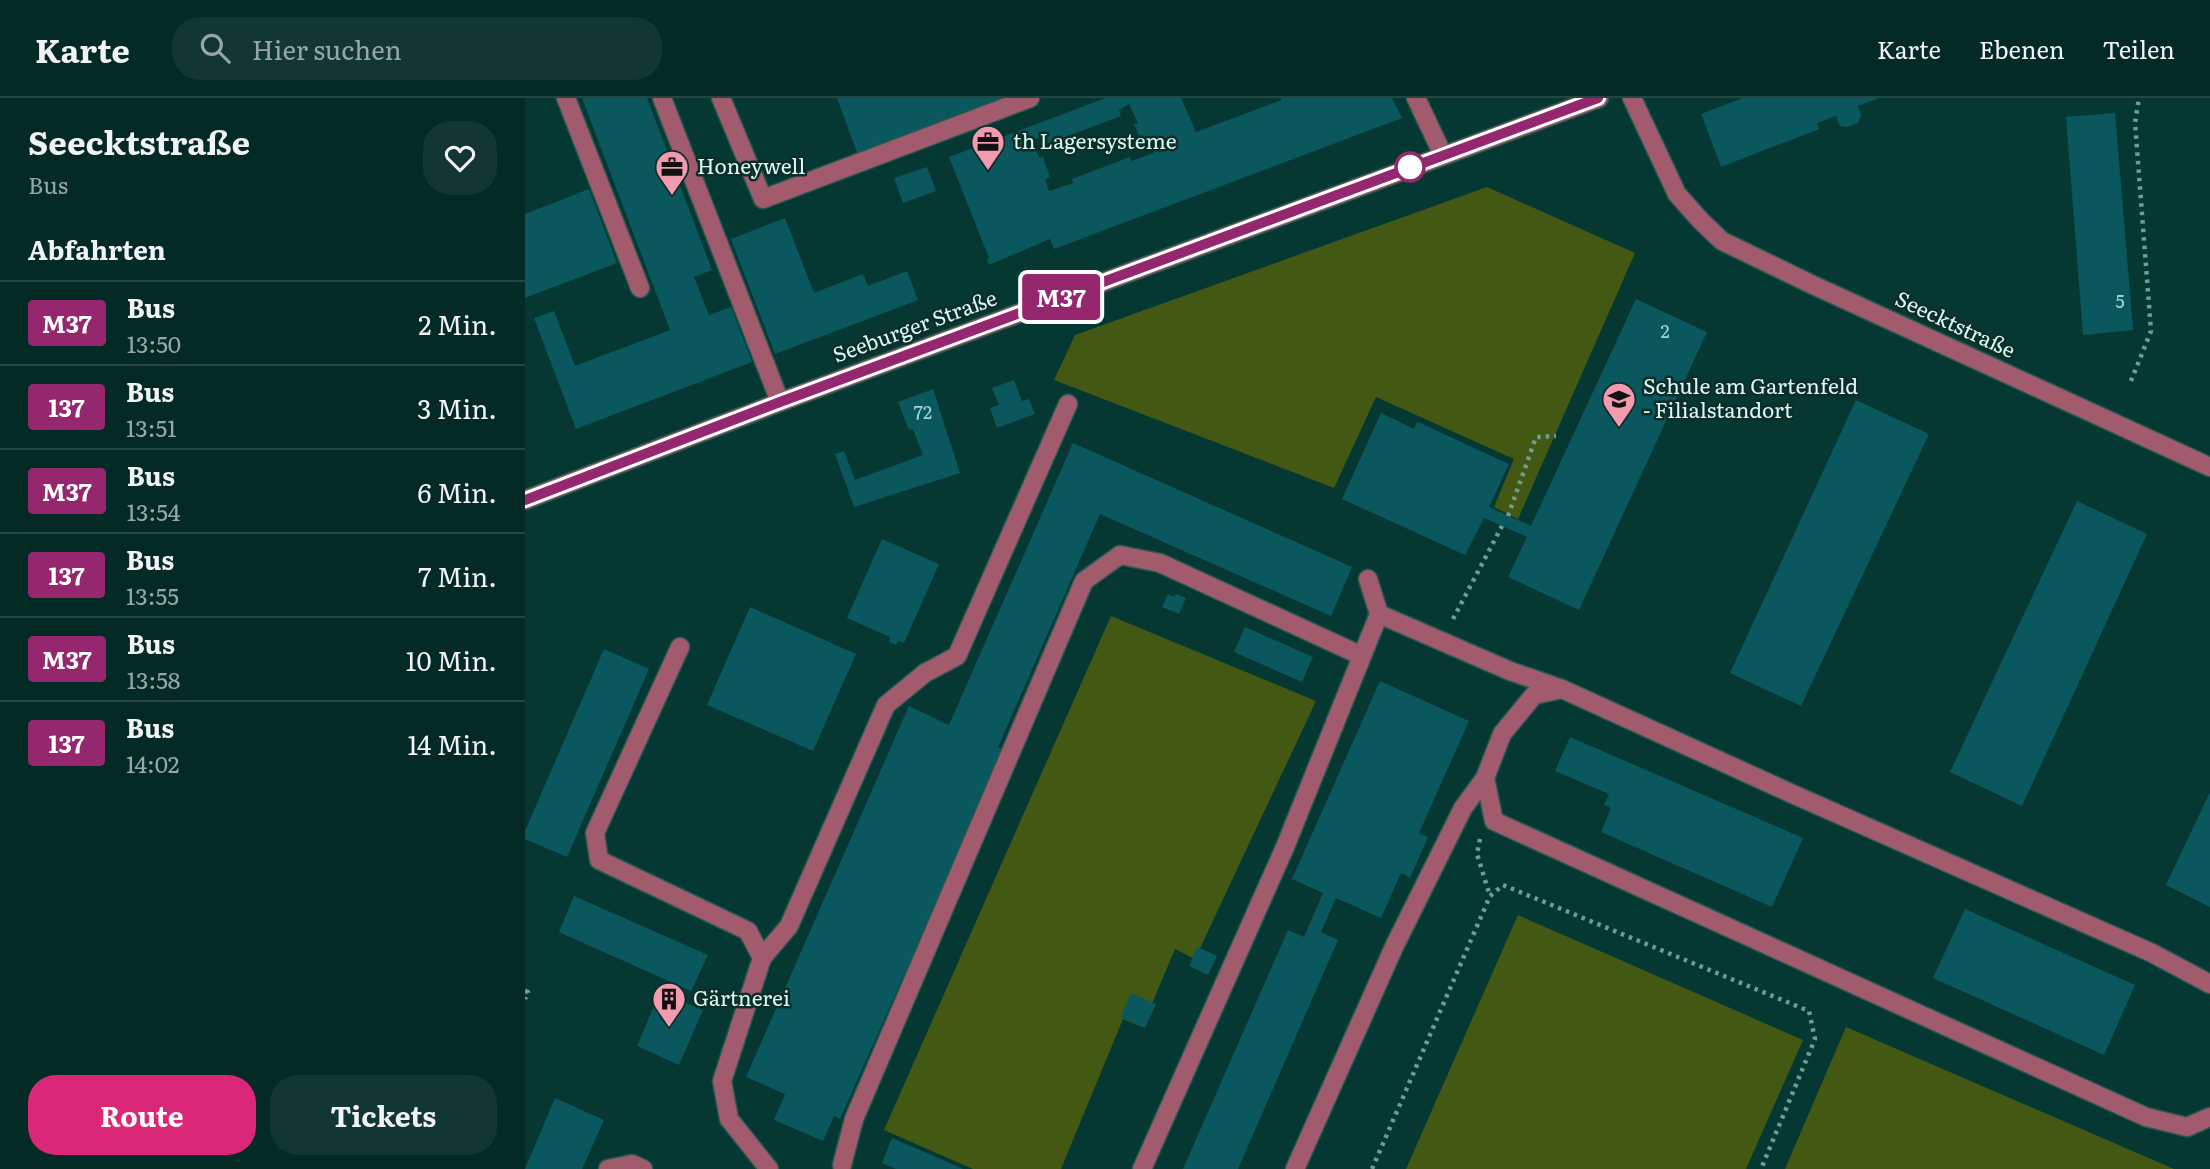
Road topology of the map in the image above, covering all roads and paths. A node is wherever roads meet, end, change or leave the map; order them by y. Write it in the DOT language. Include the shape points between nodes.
graph roads {
  1 [pos="566,98"];
  2 [pos="662,98"];
  3 [pos="721,98"];
  4 [pos="1030,98"];
  5 [pos="1416,98"];
  6 [pos="1598,98"];
  7 [pos="1632,98"];
  8 [pos="2139,98"];
  9 [pos="1443,155"];
  10 [pos="639,288"];
  11 [pos="2131,381"];
  12 [pos="780,402"];
  13 [pos="1068,404"];
  14 [pos="1556,436"];
  15 [pos="2210,467"];
  16 [pos="525,500"];
  17 [pos="1508,516"];
  18 [pos="1502,526"];
  19 [pos="1368,579"];
  20 [pos="1379,614"];
  21 [pos="1453,619"];
  22 [pos="680,647"];
  23 [pos="1362,656"];
  24 [pos="1562,689"];
  25 [pos="1485,778"];
  26 [pos="762,958"];
  27 [pos="2210,984"];
  28 [pos="525,991"];
  29 [pos="525,999"];
  30 [pos="2210,1117"];
  31 [pos="842,1168"];
  32 [pos="608,1169"];
  33 [pos="643,1169"];
  34 [pos="769,1169"];
  35 [pos="1142,1169"];
  36 [pos="1295,1169"];
  37 [pos="1372,1169"];
  38 [pos="1761,1169"];
  1 -- 10 [label="street"];
  2 -- 12 [label="street"];
  3 -- 4 [label="street" via="763,199"];
  5 -- 9 [label="street"];
  6 -- 9 [label="street, Seeburger Straße"];
  7 -- 15 [label="street, Seecktstraße" via="1677,194 1722,241"];
  8 -- 11 [label="path" via="2135,123 2151,331"];
  9 -- 12 [label="street, Seeburger Straße"];
  12 -- 16 [label="street, Seeburger Straße"];
  13 -- 26 [label="street" via="957,656 925,673 886,705 789,926"];
  14 -- 17 [label="path" via="1536,437"];
  18 -- 21 [label="path"];
  19 -- 20 [label="street"];
  20 -- 23 [label="street"];
  20 -- 24 [label="street"];
  22 -- 26 [label="street" via="595,833 599,860 748,931"];
  23 -- 31 [label="street" via="1160,563 1120,555 1084,580 854,1119"];
  23 -- 35 [label="street" via="1285,847"];
  24 -- 25 [label="street" via="1534,695 1502,734"];
  24 -- 27 [label="street" via="2152,953"];
  25 -- 30 [label="street" via="1494,821 2146,1117 2187,1127"];
  25 -- 36 [label="street" via="1463,808 1405,923"];
  26 -- 34 [label="street" via="722,1081 729,1119"];
  28 -- 29 [label="path"];
  32 -- 33 [label="street" via="632,1164"];
  37 -- 38 [label="path" via="1490,896 1503,885 1809,1011 1815,1039"];
}
